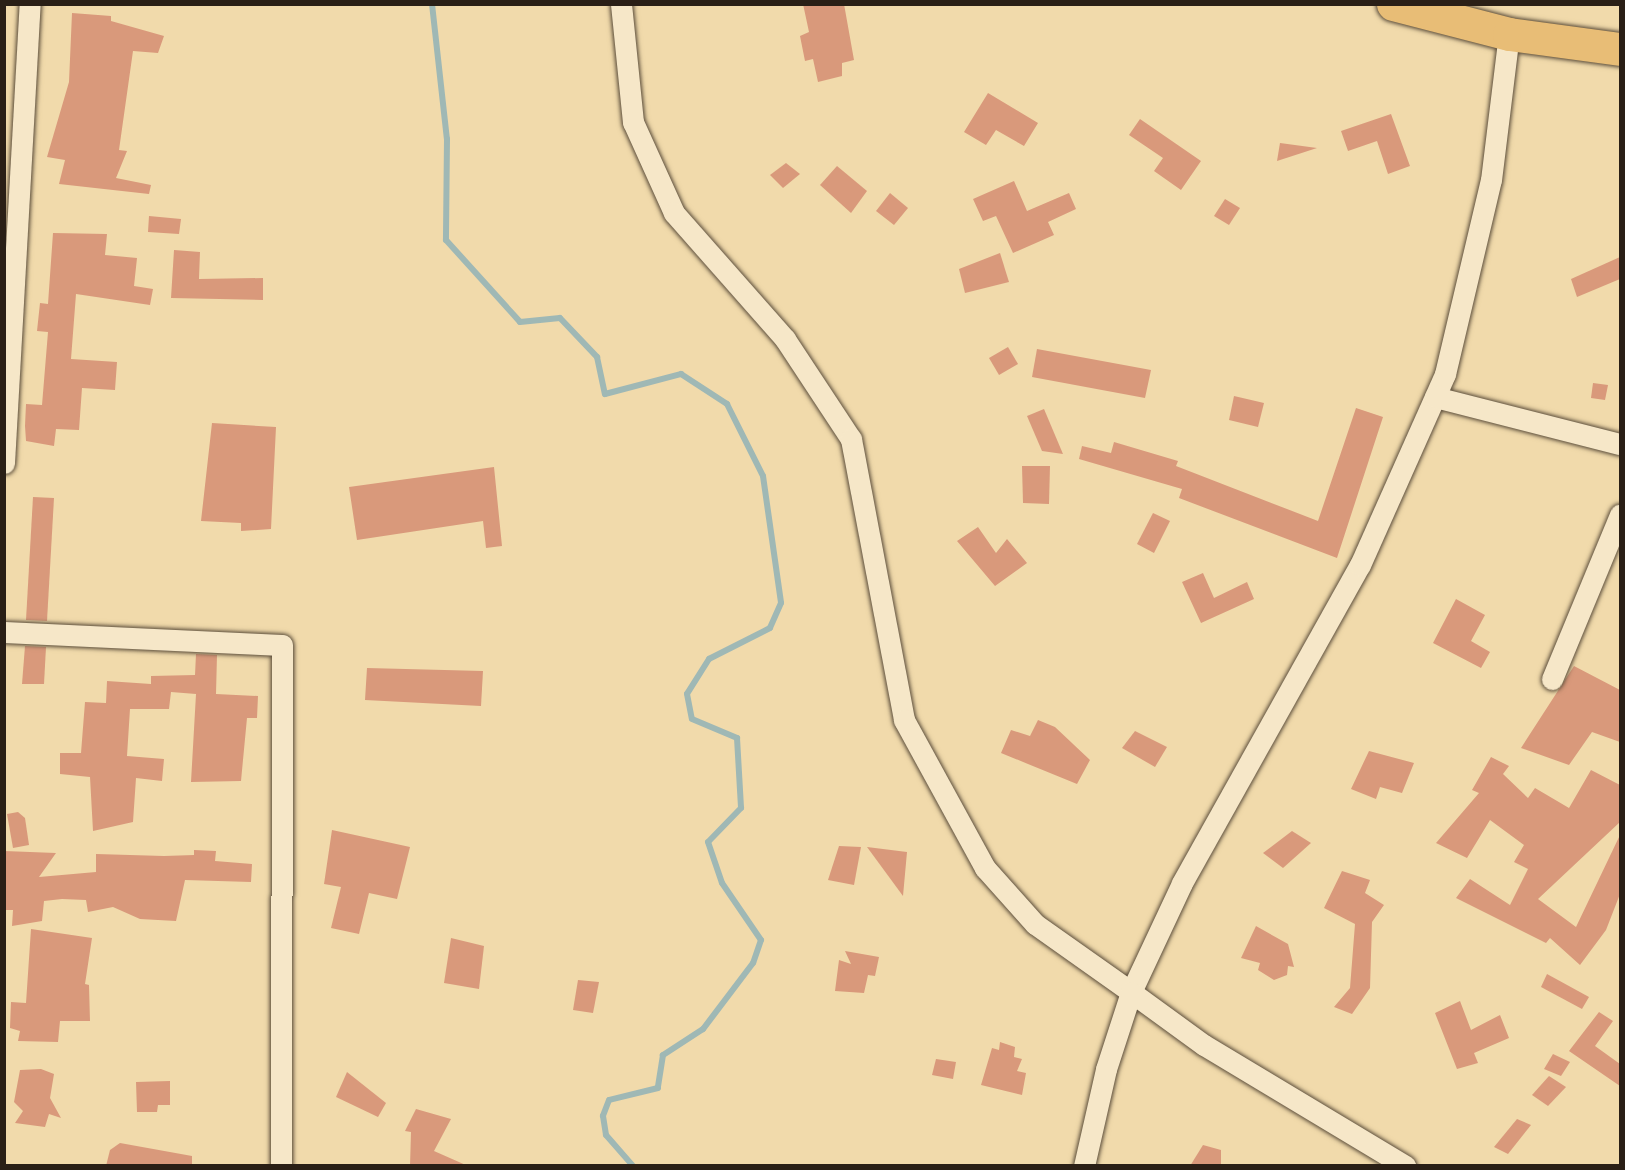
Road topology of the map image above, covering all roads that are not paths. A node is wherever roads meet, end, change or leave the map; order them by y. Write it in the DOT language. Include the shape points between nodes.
graph roads {
  1 [pos="30,4"];
  2 [pos="621,4"];
  3 [pos="1393,4"];
  4 [pos="1424,10"];
  5 [pos="1509,34"];
  6 [pos="1620,49"];
  7 [pos="11,246"];
  8 [pos="1435,397"];
  9 [pos="1620,444"];
  10 [pos="4,463"];
  11 [pos="1620,515"];
  12 [pos="4,632"];
  13 [pos="1552,679"];
  14 [pos="1131,992"];
  15 [pos="281,1166"];
  16 [pos="1084,1166"];
  17 [pos="1405,1166"];
  1 -- 7 [label="street"];
  2 -- 14 [label="street" via="633,122 674,213 785,339 851,440 904,720 985,868 1035,924"];
  3 -- 4 [label="highway"];
  4 -- 5 [label="highway"];
  5 -- 6 [label="highway"];
  5 -- 8 [label="street" via="1491,180"];
  7 -- 10 [label="street"];
  8 -- 9 [label="street"];
  8 -- 14 [label="street" via="1360,565 1182,883"];
  11 -- 13 [label="street"];
  12 -- 15 [label="street" via="282,645"];
  14 -- 16 [label="street" via="1106,1069"];
  14 -- 17 [label="street" via="1204,1046"];
}
